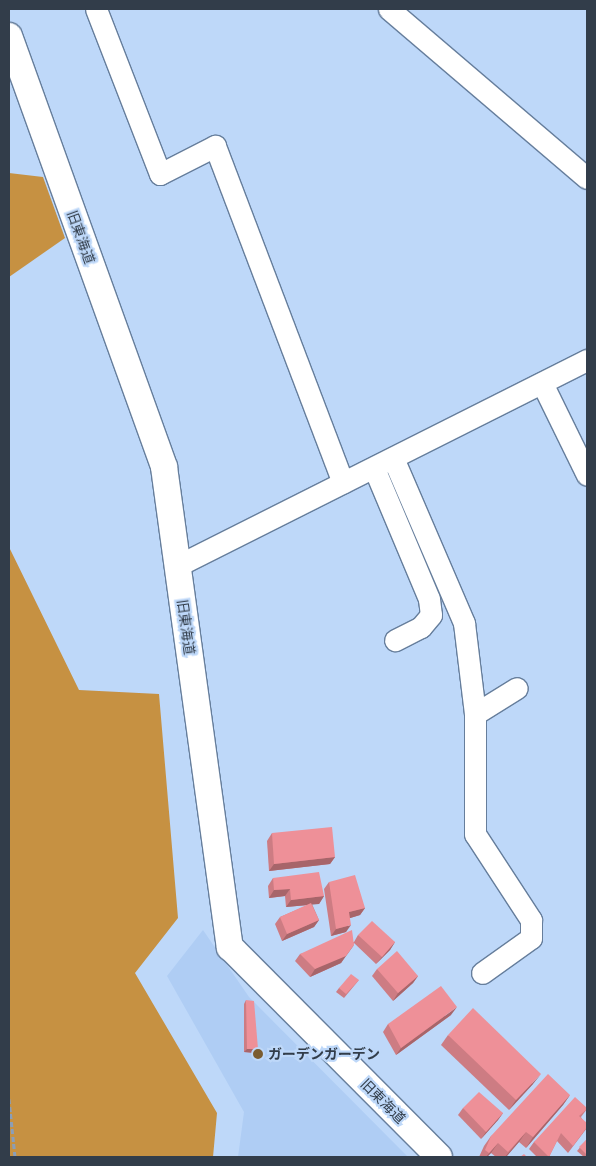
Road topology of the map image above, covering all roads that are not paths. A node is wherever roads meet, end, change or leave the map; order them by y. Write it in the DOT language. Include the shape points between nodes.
graph roads {
  1 [pos="96,9"];
  2 [pos="392,10"];
  3 [pos="9,36"];
  4 [pos="587,178"];
  5 [pos="587,360"];
  6 [pos="542,383"];
  7 [pos="393,458"];
  8 [pos="374,468"];
  9 [pos="587,475"];
  10 [pos="343,483"];
  11 [pos="177,566"];
  12 [pos="396,640"];
  13 [pos="517,688"];
  14 [pos="475,714"];
  15 [pos="482,973"];
  16 [pos="438,1157"];
  1 -- 10 [label="street" via="160,174 215,146"];
  2 -- 4 [label="street"];
  3 -- 11 [label="street, 旧東海道" via="164,468"];
  5 -- 6 [label="street"];
  6 -- 7 [label="street"];
  6 -- 9 [label="street"];
  7 -- 8 [label="street"];
  7 -- 14 [label="street" via="464,623"];
  8 -- 10 [label="street"];
  8 -- 12 [label="street" via="430,599 431,615 421,627"];
  10 -- 11 [label="street"];
  11 -- 16 [label="street, 旧東海道" via="230,947"];
  13 -- 14 [label="street"];
  14 -- 15 [label="street" via="474,834 531,920 531,938"];
}
